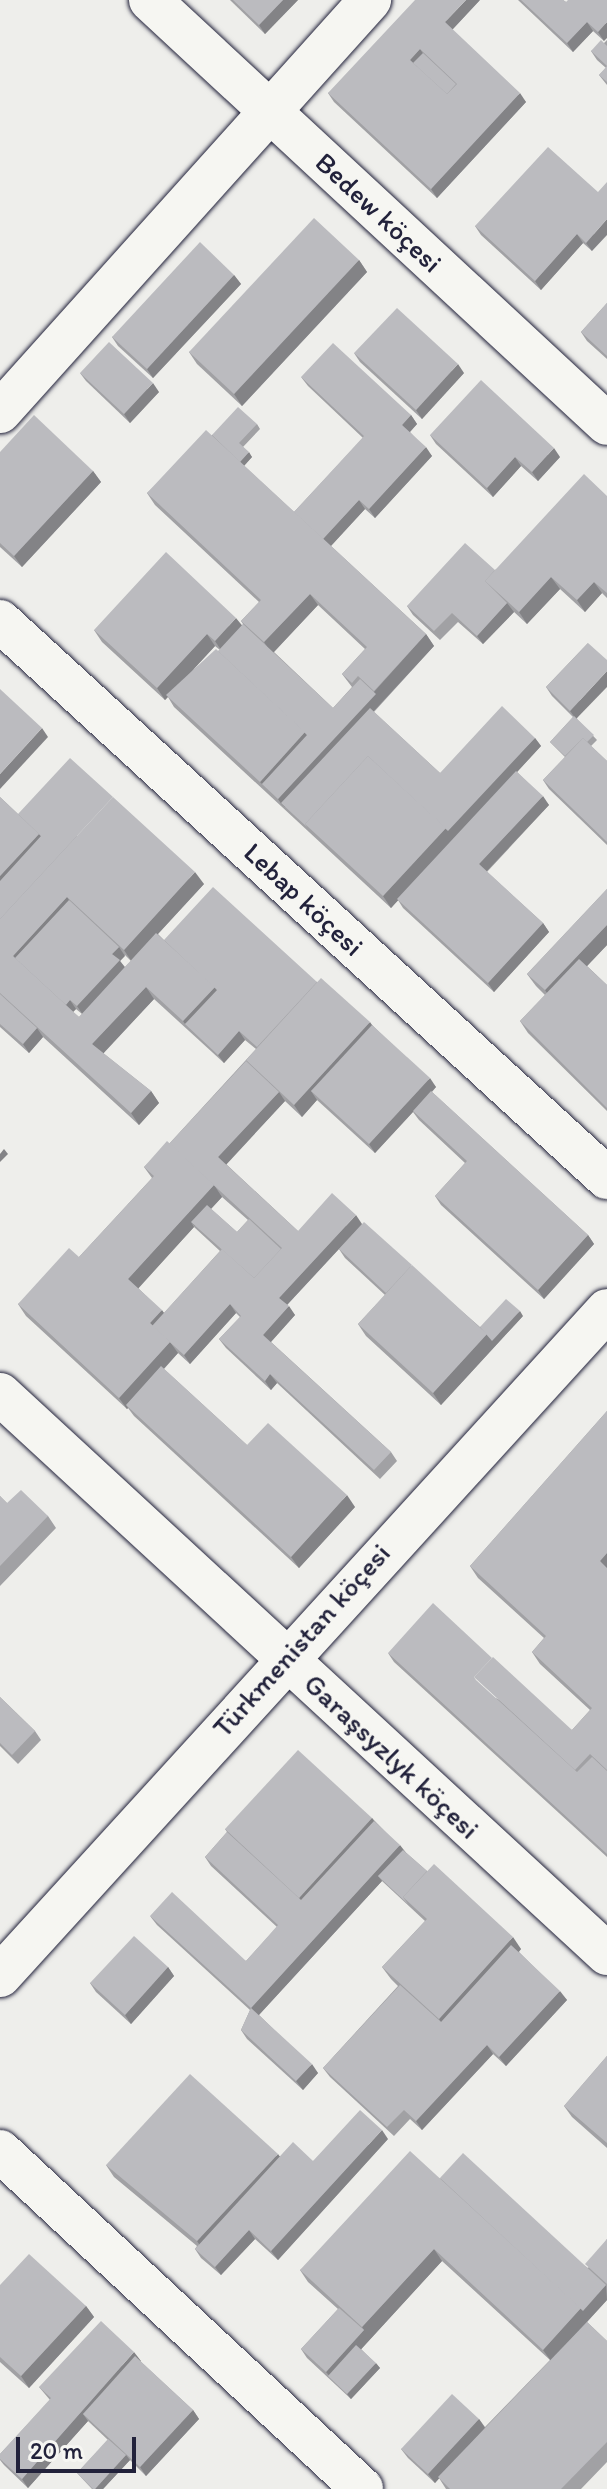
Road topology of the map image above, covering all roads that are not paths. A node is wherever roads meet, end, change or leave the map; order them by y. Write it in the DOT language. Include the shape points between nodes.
graph roads {
  1 [pos="150,0"];
  2 [pos="370,0"];
  3 [pos="269,108"];
  4 [pos="0,412"];
  5 [pos="607,424"];
  6 [pos="0,621"];
  7 [pos="607,1178"];
  8 [pos="607,1310"];
  9 [pos="0,1394"];
  10 [pos="284,1657"];
  11 [pos="607,1954"];
  12 [pos="0,1976"];
  13 [pos="0,2151"];
  14 [pos="362,2489"];
  1 -- 3 [label="street, Bedew köçesi"];
  2 -- 3 [label="street"];
  3 -- 4 [label="street" via="212,182"];
  3 -- 5 [label="street, Bedew köçesi"];
  6 -- 7 [label="street, Lebap köçesi"];
  8 -- 10 [label="street, Türkmenistan köçesi"];
  9 -- 10 [label="street, Garaşsyzlyk köçesi"];
  10 -- 11 [label="street, Garaşsyzlyk köçesi"];
  10 -- 12 [label="street, Türkmenistan köçesi"];
  13 -- 14 [label="street"];
}
